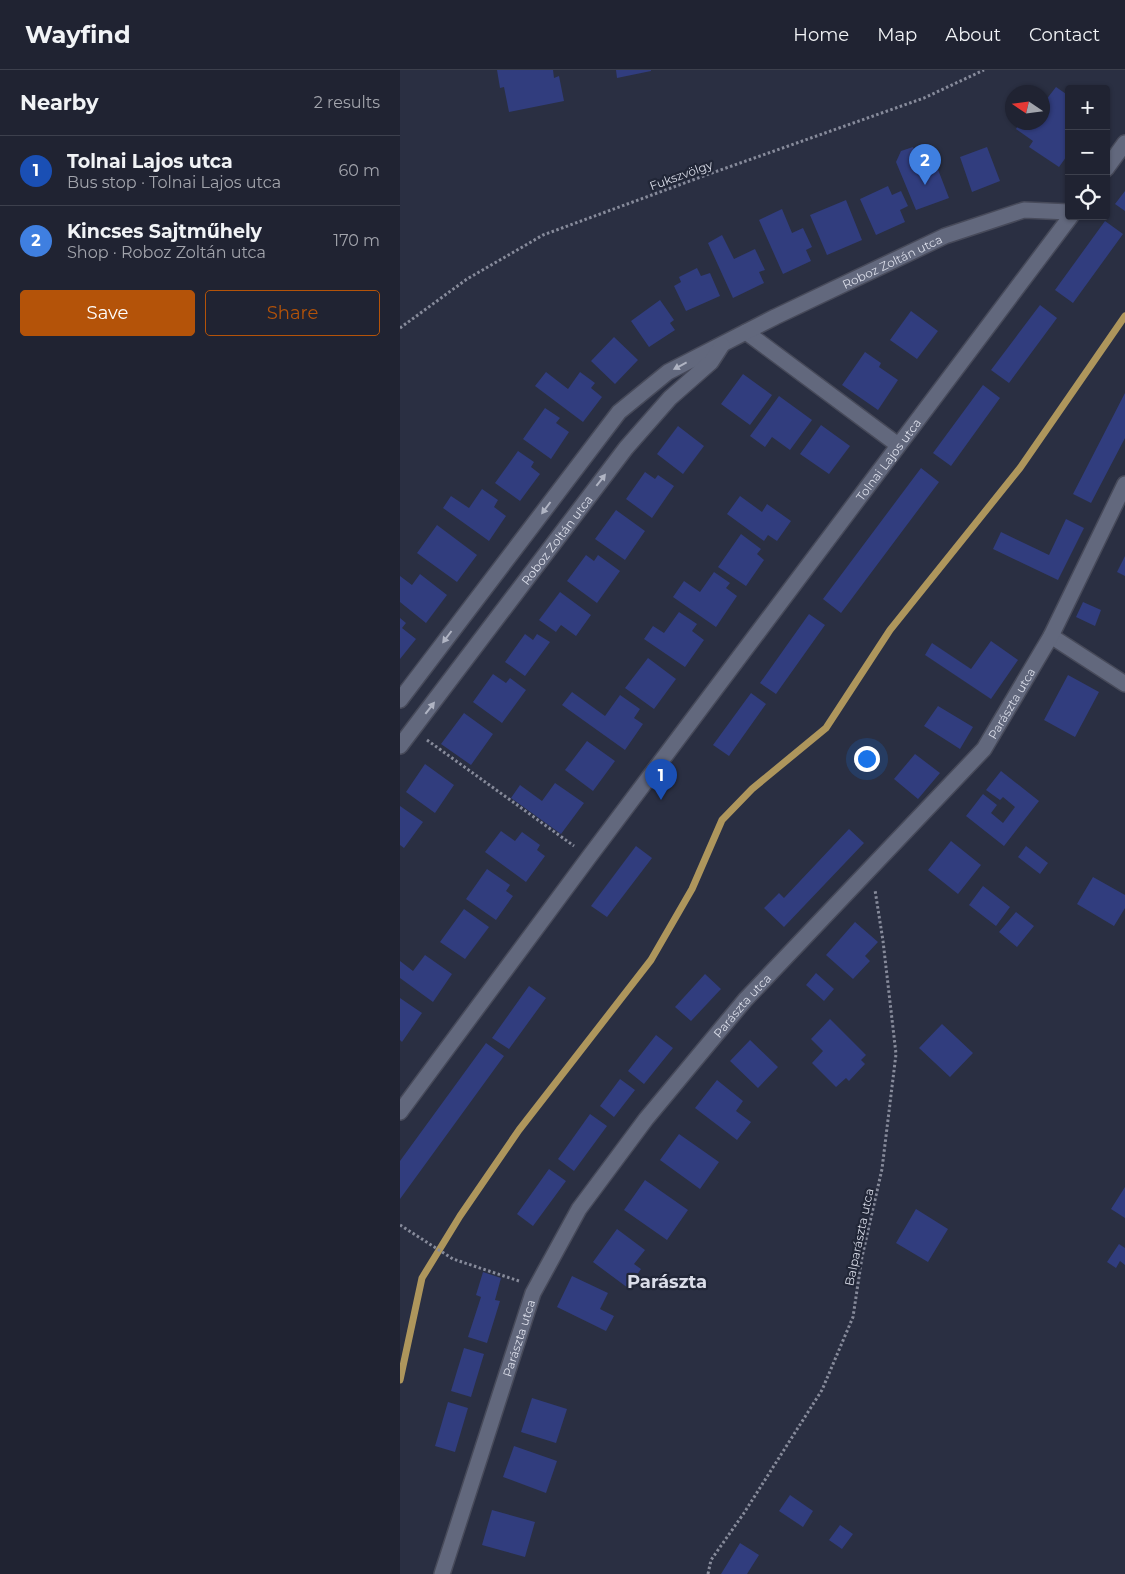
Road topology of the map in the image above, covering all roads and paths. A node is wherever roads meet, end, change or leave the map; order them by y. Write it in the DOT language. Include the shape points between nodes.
graph roads {
  1 [pos="984,70"];
  2 [pos="1125,144"];
  3 [pos="1110,164"];
  4 [pos="1065,212"];
  5 [pos="1068,220"];
  6 [pos="400,328"];
  7 [pos="746,332"];
  8 [pos="723,343"];
  9 [pos="898,445"];
  10 [pos="1125,484"];
  11 [pos="1051,636"];
  12 [pos="1125,684"];
  13 [pos="400,700"];
  14 [pos="412,730"];
  15 [pos="400,746"];
  16 [pos="589,856"];
  17 [pos="871,868"];
  18 [pos="400,1112"];
  19 [pos="400,1225"];
  20 [pos="536,1287"];
  21 [pos="442,1574"];
  22 [pos="708,1574"];
  1 -- 6 [label="path, Fukszvölgy" via="924,98 543,235 467,279"];
  2 -- 3 [label="street"];
  4 -- 7 [label="street, Roboz Zoltán utca" via="1024,210 944,236"];
  5 -- 9 [label="street, Tolnai Lajos utca"];
  7 -- 8 [label="street, Roboz Zoltán utca"];
  7 -- 9 [label="street"];
  8 -- 13 [label="street, Roboz Zoltán utca, one-way" via="668,372 620,412"];
  14 -- 8 [label="street, Roboz Zoltán utca, one-way" via="626,448 670,398 711,362"];
  9 -- 16 [label="street, Tolnai Lajos utca"];
  10 -- 11 [label="street, Parászta utca"];
  11 -- 12 [label="street"];
  11 -- 17 [label="street, Parászta utca" via="984,749"];
  14 -- 15 [label="street, Roboz Zoltán utca"];
  14 -- 16 [label="path"];
  16 -- 18 [label="street, Tolnai Lajos utca"];
  17 -- 20 [label="street, Parászta utca" via="745,1000 646,1119 579,1209"];
  17 -- 22 [label="path, Balparászta utca" via="896,1054 882,1169 862,1257 853,1316 822,1390 711,1560"];
  19 -- 20 [label="path" via="453,1258"];
  20 -- 21 [label="street, Parászta utca"];
}
